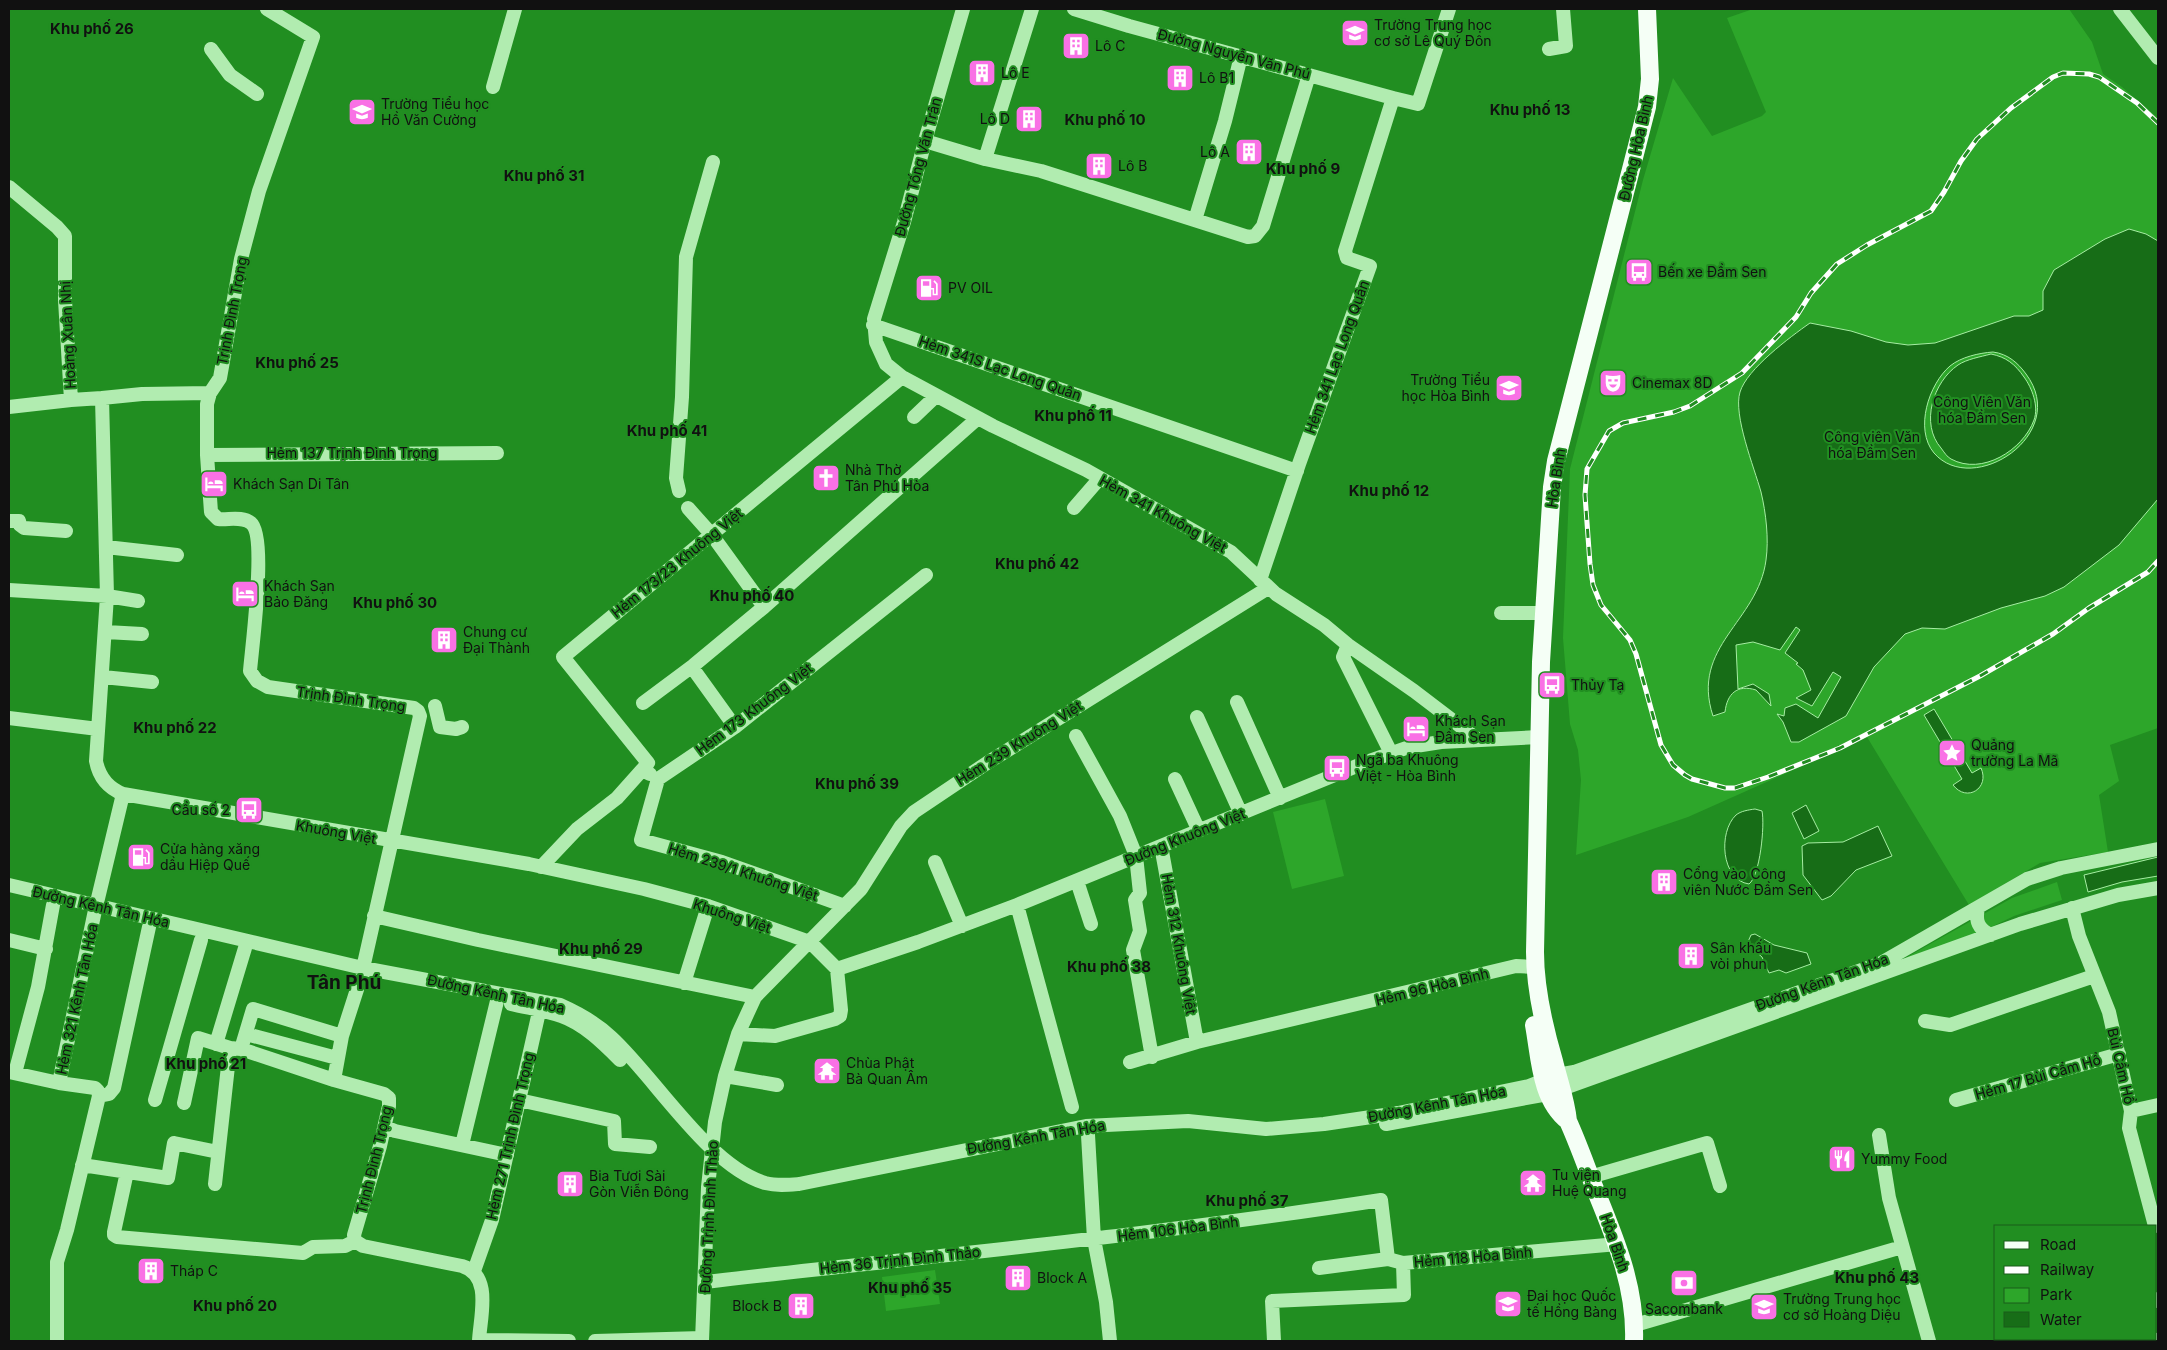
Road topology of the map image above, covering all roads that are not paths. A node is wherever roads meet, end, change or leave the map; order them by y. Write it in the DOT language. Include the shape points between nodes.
graph roads {
  1 [pos="267,9"];
  2 [pos="515,9"];
  3 [pos="963,9"];
  4 [pos="1032,9"];
  5 [pos="1074,9"];
  6 [pos="1449,9"];
  7 [pos="1562,9"];
  8 [pos="1647,9"];
  9 [pos="2120,9"];
  10 [pos="211,49"];
  11 [pos="1549,49"];
  12 [pos="2157,55"];
  13 [pos="1241,56"];
  14 [pos="1309,75"];
  15 [pos="493,87"];
  16 [pos="257,94"];
  17 [pos="1393,98"];
  18 [pos="924,141"];
  19 [pos="986,158"];
  20 [pos="713,162"];
  21 [pos="9,187"];
  22 [pos="1195,220"];
  23 [pos="1618,226"];
  24 [pos="873,325"];
  25 [pos="902,377"];
  26 [pos="210,394"];
  27 [pos="936,396"];
  28 [pos="102,398"];
  29 [pos="71,400"];
  30 [pos="9,406"];
  31 [pos="914,417"];
  32 [pos="978,418"];
  33 [pos="497,453"];
  34 [pos="207,455"];
  35 [pos="1297,471"];
  36 [pos="1100,478"];
  37 [pos="679,491"];
  38 [pos="688,508"];
  39 [pos="1074,508"];
  40 [pos="9,520"];
  41 [pos="66,531"];
  42 [pos="712,535"];
  43 [pos="106,547"];
  44 [pos="178,555"];
  45 [pos="926,576"];
  46 [pos="1264,584"];
  47 [pos="9,590"];
  48 [pos="107,596"];
  49 [pos="138,601"];
  50 [pos="764,607"];
  51 [pos="1500,613"];
  52 [pos="1544,613"];
  53 [pos="106,632"];
  54 [pos="142,634"];
  55 [pos="1348,645"];
  56 [pos="694,665"];
  57 [pos="103,677"];
  58 [pos="152,682"];
  59 [pos="1237,702"];
  60 [pos="643,703"];
  61 [pos="435,706"];
  62 [pos="1197,717"];
  63 [pos="9,718"];
  64 [pos="462,727"];
  65 [pos="735,727"];
  66 [pos="98,729"];
  67 [pos="1076,736"];
  68 [pos="1539,737"];
  69 [pos="1477,739"];
  70 [pos="1391,753"];
  71 [pos="642,770"];
  72 [pos="658,779"];
  73 [pos="1175,779"];
  74 [pos="123,794"];
  75 [pos="1280,798"];
  76 [pos="1241,814"];
  77 [pos="1199,831"];
  78 [pos="393,841"];
  79 [pos="1162,846"];
  80 [pos="2158,848"];
  81 [pos="1136,856"];
  82 [pos="935,862"];
  83 [pos="541,867"];
  84 [pos="1078,880"];
  85 [pos="9,885"];
  86 [pos="2158,888"];
  87 [pos="9,895"];
  88 [pos="53,905"];
  89 [pos="1017,905"];
  90 [pos="708,906"];
  91 [pos="845,906"];
  92 [pos="1978,908"];
  93 [pos="2072,908"];
  94 [pos="95,910"];
  95 [pos="374,916"];
  96 [pos="1091,924"];
  97 [pos="962,926"];
  98 [pos="149,927"];
  99 [pos="1991,935"];
  100 [pos="9,940"];
  101 [pos="200,940"];
  102 [pos="810,942"];
  103 [pos="46,948"];
  104 [pos="245,948"];
  105 [pos="1535,967"];
  106 [pos="837,969"];
  107 [pos="362,972"];
  108 [pos="2094,976"];
  109 [pos="684,983"];
  110 [pos="755,997"];
  111 [pos="497,1001"];
  112 [pos="540,1006"];
  113 [pos="1925,1022"];
  114 [pos="246,1034"];
  115 [pos="738,1034"];
  116 [pos="342,1036"];
  117 [pos="1197,1042"];
  118 [pos="216,1044"];
  119 [pos="236,1049"];
  120 [pos="2119,1054"];
  121 [pos="1152,1056"];
  122 [pos="337,1058"];
  123 [pos="1130,1062"];
  124 [pos="12,1072"];
  125 [pos="725,1076"];
  126 [pos="334,1080"];
  127 [pos="59,1083"];
  128 [pos="1553,1084"];
  129 [pos="777,1085"];
  130 [pos="99,1096"];
  131 [pos="155,1100"];
  132 [pos="519,1100"];
  133 [pos="1956,1100"];
  134 [pos="184,1103"];
  135 [pos="2158,1105"];
  136 [pos="1072,1107"];
  137 [pos="2131,1111"];
  138 [pos="385,1127"];
  139 [pos="1074,1134"];
  140 [pos="1879,1135"];
  141 [pos="462,1145"];
  142 [pos="650,1147"];
  143 [pos="218,1152"];
  144 [pos="712,1154"];
  145 [pos="507,1155"];
  146 [pos="82,1165"];
  147 [pos="127,1172"];
  148 [pos="1590,1177"];
  149 [pos="215,1184"];
  150 [pos="1720,1186"];
  151 [pos="2155,1225"];
  152 [pos="1094,1239"];
  153 [pos="355,1241"];
  154 [pos="1618,1244"];
  155 [pos="1902,1248"];
  156 [pos="1388,1259"];
  157 [pos="1403,1263"];
  158 [pos="1319,1268"];
  159 [pos="474,1271"];
  160 [pos="706,1282"];
  161 [pos="1634,1333"];
  162 [pos="479,1340"];
  163 [pos="702,1340"];
  164 [pos="57,1341"];
  165 [pos="569,1341"];
  166 [pos="595,1341"];
  167 [pos="1110,1341"];
  168 [pos="1274,1341"];
  169 [pos="1929,1341"];
  1 -- 26 [label="street, Trịnh Đình Trọng" via="313,37 259,191 242,259 220,378"];
  2 -- 15 [label="street"];
  3 -- 18 [label="street, Đường Tống Văn Trân"];
  4 -- 19 [label="street"];
  5 -- 13 [label="street, Đường Nguyễn Văn Phú"];
  6 -- 17 [label="street" via="1418,104"];
  7 -- 11 [label="street" via="1566,46"];
  8 -- 23 [label="main road, Đường Hòa Bình" via="1649,98"];
  9 -- 12 [label="street"];
  10 -- 16 [label="street" via="230,75"];
  13 -- 14 [label="street, Đường Nguyễn Văn Phú"];
  13 -- 22 [label="street"];
  14 -- 17 [label="street, Đường Nguyễn Văn Phú"];
  14 -- 22 [label="street" via="1259,233 1248,237"];
  17 -- 35 [label="street, Hẻm 341 Lạc Long Quân" via="1346,251 1347,258 1370,266"];
  18 -- 19 [label="street"];
  18 -- 24 [label="street, Đường Tống Văn Trân"];
  19 -- 22 [label="street" via="1041,171"];
  20 -- 37 [label="street" via="686,257 676,478"];
  21 -- 29 [label="street, Hoàng Xuân Nhị" via="65,236"];
  23 -- 52 [label="main road, Hòa Bình" via="1556,461"];
  24 -- 25 [label="street, Hẻm 341 Khuông Việt" via="880,354 886,364"];
  24 -- 35 [label="street, Hẻm 341S Lạc Long Quân"];
  25 -- 27 [label="street, Hẻm 341 Khuông Việt"];
  25 -- 42 [label="street, Hẻm 173/23 Khuông Việt"];
  26 -- 28 [label="street, Hoàng Xuân Nhị" via="142,394"];
  26 -- 34 [label="street, Trịnh Đình Trọng" via="207,404"];
  27 -- 31 [label="street"];
  27 -- 32 [label="street, Hẻm 341 Khuông Việt"];
  28 -- 29 [label="street, Hoàng Xuân Nhị"];
  28 -- 43 [label="street"];
  29 -- 30 [label="street"];
  32 -- 36 [label="street, Hẻm 341 Khuông Việt"];
  32 -- 50 [label="street"];
  33 -- 34 [label="street, Hẻm 137 Trịnh Đình Trọng"];
  34 -- 78 [label="street, Trịnh Đình Trọng" via="213,516 248,521 258,534 260,556 250,671 254,678 268,687 414,708 420,713"];
  35 -- 46 [label="street, Hẻm 341 Lạc Long Quân"];
  36 -- 39 [label="street"];
  36 -- 46 [label="street, Hẻm 341 Khuông Việt" via="1231,552"];
  38 -- 42 [label="street"];
  40 -- 41 [label="street" via="19,521 24,528"];
  42 -- 50 [label="street"];
  42 -- 71 [label="street, Hẻm 173/23 Khuông Việt" via="563,657 648,763"];
  43 -- 44 [label="street"];
  43 -- 48 [label="street"];
  45 -- 65 [label="street, Hẻm 173 Khuông Việt"];
  46 -- 55 [label="street, Hẻm 341 Khuông Việt"];
  46 -- 91 [label="street, Hẻm 239 Khuông Việt" via="914,812 901,826 861,889"];
  47 -- 48 [label="street"];
  48 -- 49 [label="street"];
  48 -- 53 [label="street, Khuông Việt"];
  50 -- 56 [label="street"];
  51 -- 52 [label="street"];
  52 -- 68 [label="main road, Hòa Bình"];
  53 -- 54 [label="street"];
  53 -- 57 [label="street, Khuông Việt"];
  55 -- 69 [label="street, Hẻm 341 Khuông Việt"];
  55 -- 70 [label="street" via="1343,657"];
  56 -- 60 [label="street"];
  56 -- 65 [label="street" via="694,670"];
  57 -- 58 [label="street"];
  57 -- 66 [label="street, Khuông Việt"];
  59 -- 75 [label="street"];
  61 -- 64 [label="street" via="440,727"];
  62 -- 76 [label="street"];
  63 -- 66 [label="street"];
  65 -- 72 [label="street, Hẻm 173 Khuông Việt"];
  66 -- 74 [label="street, Khuông Việt" via="96,757 99,772 109,786"];
  67 -- 81 [label="street" via="1120,816"];
  68 -- 69 [label="street, Đường Khuông Việt"];
  68 -- 105 [label="main road, Hòa Bình"];
  69 -- 70 [label="street, Đường Khuông Việt" via="1410,747"];
  70 -- 75 [label="street, Đường Khuông Việt"];
  71 -- 72 [label="street"];
  71 -- 83 [label="street" via="617,798 577,829"];
  72 -- 91 [label="street, Hẻm 239/1 Khuông Việt" via="641,840 722,862"];
  73 -- 77 [label="street"];
  74 -- 78 [label="street, Khuông Việt"];
  74 -- 94 [label="street, Hẻm 321 Kênh Tân Hóa"];
  75 -- 76 [label="street, Đường Khuông Việt"];
  76 -- 77 [label="street, Đường Khuông Việt"];
  77 -- 79 [label="street, Đường Khuông Việt"];
  78 -- 83 [label="street, Khuông Việt"];
  78 -- 95 [label="street, Trịnh Đình Trọng"];
  79 -- 81 [label="street, Đường Khuông Việt"];
  79 -- 117 [label="street, Hẻm 312 Khuông Việt"];
  80 -- 92 [label="street, Đường Kênh Tân Hóa" via="2061,868 2027,879"];
  81 -- 84 [label="street, Đường Khuông Việt"];
  81 -- 121 [label="street" via="1140,931 1133,950"];
  82 -- 97 [label="street"];
  83 -- 90 [label="street, Khuông Việt"];
  84 -- 89 [label="street, Đường Khuông Việt"];
  84 -- 96 [label="street"];
  85 -- 94 [label="street, Đường Kênh Tân Hóa"];
  86 -- 93 [label="street, Đường Kênh Tân Hóa"];
  87 -- 88 [label="street, Đường Kênh Tân Hóa"];
  88 -- 94 [label="street, Đường Kênh Tân Hóa"];
  88 -- 103 [label="street"];
  89 -- 97 [label="street, Đường Khuông Việt"];
  89 -- 136 [label="street"];
  90 -- 102 [label="street, Khuông Việt"];
  90 -- 109 [label="street"];
  91 -- 102 [label="street, Hẻm 239 Khuông Việt"];
  92 -- 99 [label="street" via="1976,921"];
  92 -- 128 [label="street, Đường Kênh Tân Hóa" via="1881,963 1574,1072"];
  93 -- 99 [label="street, Đường Kênh Tân Hóa"];
  93 -- 108 [label="street, Bùi Cẩm Hổ"];
  94 -- 98 [label="street, Đường Kênh Tân Hóa"];
  94 -- 107 [label="street, Đường Kênh Tân Hóa"];
  94 -- 127 [label="street, Hẻm 321 Kênh Tân Hóa"];
  95 -- 107 [label="street, Trịnh Đình Trọng"];
  95 -- 109 [label="street"];
  97 -- 106 [label="street, Đường Khuông Việt"];
  98 -- 101 [label="street, Đường Kênh Tân Hóa"];
  98 -- 130 [label="street" via="114,1088 109,1094"];
  99 -- 128 [label="street, Đường Kênh Tân Hóa"];
  100 -- 103 [label="street"];
  101 -- 104 [label="street, Đường Kênh Tân Hóa"];
  101 -- 131 [label="street"];
  102 -- 106 [label="street, Khuông Việt"];
  102 -- 110 [label="street, Đường Trịnh Đình Thảo"];
  103 -- 124 [label="street"];
  104 -- 107 [label="street, Đường Kênh Tân Hóa"];
  104 -- 118 [label="street"];
  105 -- 117 [label="street, Hẻm 96 Hòa Bình" via="1516,966"];
  105 -- 128 [label="main road, Hòa Bình" via="1527,984"];
  106 -- 115 [label="street" via="840,1016 775,1036"];
  107 -- 111 [label="street, Đường Kênh Tân Hóa"];
  107 -- 112 [label="street, Đường Kênh Tân Hóa"];
  107 -- 116 [label="street, Trịnh Đình Trọng"];
  108 -- 113 [label="street" via="1950,1025"];
  108 -- 120 [label="street, Bùi Cẩm Hổ"];
  109 -- 110 [label="street"];
  110 -- 115 [label="street, Đường Trịnh Đình Thảo"];
  111 -- 112 [label="street, Đường Kênh Tân Hóa"];
  111 -- 141 [label="street"];
  112 -- 132 [label="street, Hẻm 271 Trịnh Đình Trọng"];
  112 -- 144 [label="street, Đường Kênh Tân Hóa" via="574,1022 602,1042"];
  114 -- 116 [label="street" via="253,1009"];
  114 -- 119 [label="street"];
  114 -- 122 [label="street"];
  115 -- 125 [label="street, Đường Trịnh Đình Thảo"];
  116 -- 122 [label="street, Trịnh Đình Trọng"];
  117 -- 121 [label="street, Hẻm 96 Hòa Bình"];
  118 -- 119 [label="street"];
  118 -- 134 [label="street" via="198,1038"];
  119 -- 126 [label="street"];
  119 -- 143 [label="street"];
  120 -- 133 [label="street, Hẻm 17 Bùi Cẩm Hổ"];
  120 -- 137 [label="street, Bùi Cẩm Hổ"];
  121 -- 123 [label="street, Hẻm 96 Hòa Bình"];
  122 -- 126 [label="street, Trịnh Đình Trọng"];
  124 -- 127 [label="street"];
  125 -- 129 [label="street"];
  125 -- 144 [label="street, Đường Trịnh Đình Thảo"];
  126 -- 138 [label="street, Trịnh Đình Trọng" via="389,1098"];
  127 -- 130 [label="street" via="95,1088"];
  128 -- 139 [label="street, Đường Kênh Tân Hóa" via="1324,1124 1266,1129 1168,1121"];
  128 -- 148 [label="main road, Hòa Bình" via="1554,1108 1568,1121"];
  130 -- 146 [label="street"];
  132 -- 142 [label="street" via="614,1121 615,1144"];
  132 -- 145 [label="street, Hẻm 271 Trịnh Đình Trọng"];
  135 -- 137 [label="street"];
  137 -- 151 [label="street, Bùi Cẩm Hổ" via="2129,1128"];
  138 -- 141 [label="street"];
  138 -- 153 [label="street, Trịnh Đình Trọng"];
  139 -- 144 [label="street, Đường Kênh Tân Hóa" via="778,1194 760,1190 734,1177"];
  139 -- 152 [label="street"];
  140 -- 155 [label="street" via="1889,1198"];
  141 -- 145 [label="street"];
  143 -- 147 [label="street" via="174,1142 168,1178"];
  143 -- 149 [label="street"];
  144 -- 160 [label="street, Đường Trịnh Đình Thảo"];
  145 -- 159 [label="street, Hẻm 271 Trịnh Đình Trọng" via="492,1220"];
  146 -- 147 [label="street"];
  146 -- 164 [label="street" via="57,1262"];
  147 -- 153 [label="street" via="114,1232 117,1237 303,1253 313,1247 345,1246"];
  148 -- 150 [label="street" via="1707,1144"];
  148 -- 154 [label="main road, Hòa Bình"];
  152 -- 156 [label="street, Hẻm 106 Hòa Bình" via="1381,1200"];
  152 -- 160 [label="street, Hẻm 36 Trịnh Đình Thảo"];
  152 -- 167 [label="street"];
  153 -- 159 [label="street" via="363,1246"];
  154 -- 157 [label="street, Hẻm 118 Hòa Bình"];
  154 -- 161 [label="main road, Hòa Bình" via="1629,1282"];
  155 -- 161 [label="street"];
  155 -- 169 [label="street"];
  156 -- 157 [label="street, Hẻm 118 Hòa Bình"];
  156 -- 158 [label="street"];
  157 -- 168 [label="street" via="1404,1295 1272,1301"];
  159 -- 162 [label="street" via="482,1286"];
  160 -- 163 [label="street, Đường Trịnh Đình Thảo"];
  162 -- 165 [label="street"];
  163 -- 166 [label="street"];
}
